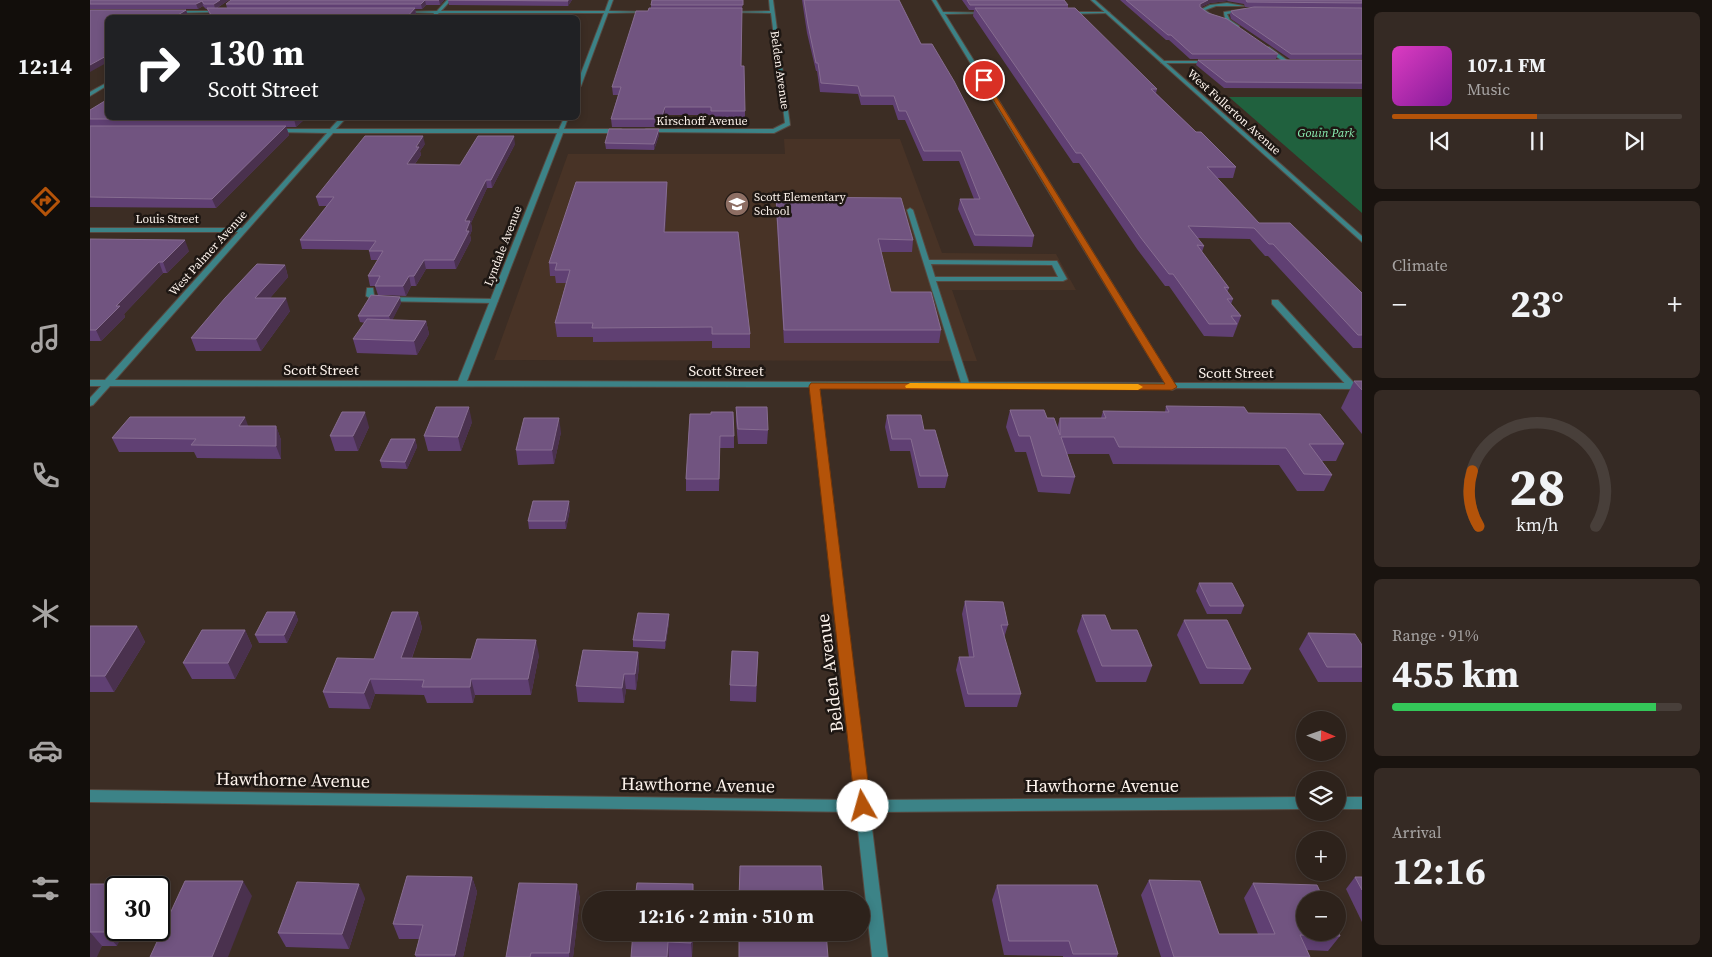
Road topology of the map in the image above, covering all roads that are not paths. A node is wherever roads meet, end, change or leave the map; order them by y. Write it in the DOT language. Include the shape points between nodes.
graph roads {
  1 [pos="448,0"];
  2 [pos="611,0"];
  3 [pos="770,0"];
  4 [pos="934,0"];
  5 [pos="1093,0"];
  6 [pos="225,10"];
  7 [pos="168,12"];
  8 [pos="217,12"];
  9 [pos="399,12"];
  10 [pos="437,12"];
  11 [pos="606,12"];
  12 [pos="655,12"];
  13 [pos="723,12"];
  14 [pos="772,12"];
  15 [pos="942,13"];
  16 [pos="991,13"];
  17 [pos="1059,13"];
  18 [pos="1108,13"];
  19 [pos="212,15"];
  20 [pos="434,15"];
  21 [pos="1215,17"];
  22 [pos="1221,19"];
  23 [pos="1228,21"];
  24 [pos="1243,31"];
  25 [pos="1258,42"];
  26 [pos="1163,62"];
  27 [pos="1211,62"];
  28 [pos="1279,62"];
  29 [pos="1289,62"];
  30 [pos="1298,62"];
  31 [pos="580,81"];
  32 [pos="105,85"];
  33 [pos="90,94"];
  34 [pos="342,120"];
  35 [pos="565,120"];
  36 [pos="264,131"];
  37 [pos="332,131"];
  38 [pos="560,131"];
  39 [pos="629,131"];
  40 [pos="639,131"];
  41 [pos="774,131"];
  42 [pos="910,210"];
  43 [pos="90,230"];
  44 [pos="244,230"];
  45 [pos="1362,240"];
  46 [pos="927,262"];
  47 [pos="932,279"];
  48 [pos="370,290"];
  49 [pos="494,301"];
  50 [pos="1275,302"];
  51 [pos="90,383"];
  52 [pos="108,383"];
  53 [pos="462,384"];
  54 [pos="814,386"];
  55 [pos="966,386"];
  56 [pos="1352,386"];
  57 [pos="1362,386"];
  58 [pos="1172,387"];
  59 [pos="90,403"];
  60 [pos="90,796"];
  61 [pos="1362,802"];
  62 [pos="1296,803"];
  63 [pos="1346,803"];
  64 [pos="863,806"];
  65 [pos="880,957"];
  1 -- 10 [label="street"];
  2 -- 11 [label="street"];
  3 -- 14 [label="street, Belden Avenue"];
  4 -- 15 [label="street"];
  5 -- 18 [label="street, West Fullerton Avenue"];
  6 -- 8 [label="street"];
  7 -- 8 [label="street"];
  8 -- 19 [label="street"];
  9 -- 10 [label="street"];
  10 -- 11 [label="street"];
  10 -- 20 [label="street"];
  11 -- 12 [label="street"];
  11 -- 31 [label="street"];
  13 -- 14 [label="street"];
  14 -- 41 [label="street, Belden Avenue" via="788,124"];
  15 -- 16 [label="street"];
  15 -- 58 [label="street"];
  17 -- 18 [label="street"];
  18 -- 26 [label="street, West Fullerton Avenue"];
  21 -- 23 [label="street" via="1202,10 1225,5 1252,9 1225,13"];
  22 -- 23 [label="street"];
  23 -- 24 [label="street"];
  25 -- 29 [label="street"];
  26 -- 27 [label="street"];
  26 -- 45 [label="street, West Fullerton Avenue"];
  28 -- 29 [label="street"];
  29 -- 30 [label="street"];
  32 -- 33 [label="street"];
  34 -- 37 [label="street, West Palmer Avenue"];
  35 -- 38 [label="street, Lyndale Avenue"];
  36 -- 37 [label="street"];
  37 -- 38 [label="street"];
  37 -- 44 [label="street, West Palmer Avenue"];
  38 -- 39 [label="street"];
  38 -- 49 [label="street, Lyndale Avenue"];
  40 -- 41 [label="street, Kirschoff Avenue"];
  42 -- 46 [label="street"];
  43 -- 44 [label="street, Louis Street"];
  44 -- 52 [label="street, West Palmer Avenue"];
  46 -- 47 [label="street"];
  46 -- 47 [label="street" via="1054,263 1063,279"];
  47 -- 55 [label="street"];
  48 -- 49 [label="street" via="370,296 386,300"];
  49 -- 53 [label="street, Lyndale Avenue"];
  50 -- 56 [label="street"];
  51 -- 52 [label="street, Scott Street"];
  52 -- 53 [label="street, Scott Street"];
  52 -- 59 [label="street, West Palmer Avenue"];
  53 -- 54 [label="street, Scott Street"];
  54 -- 55 [label="street, Scott Street"];
  54 -- 64 [label="street, Belden Avenue"];
  55 -- 58 [label="street, Scott Street"];
  56 -- 57 [label="street, Scott Street"];
  56 -- 58 [label="street, Scott Street"];
  60 -- 64 [label="street, Hawthorne Avenue"];
  61 -- 63 [label="street"];
  62 -- 64 [label="street, Hawthorne Avenue"];
  64 -- 65 [label="street, Belden Avenue"];
}
